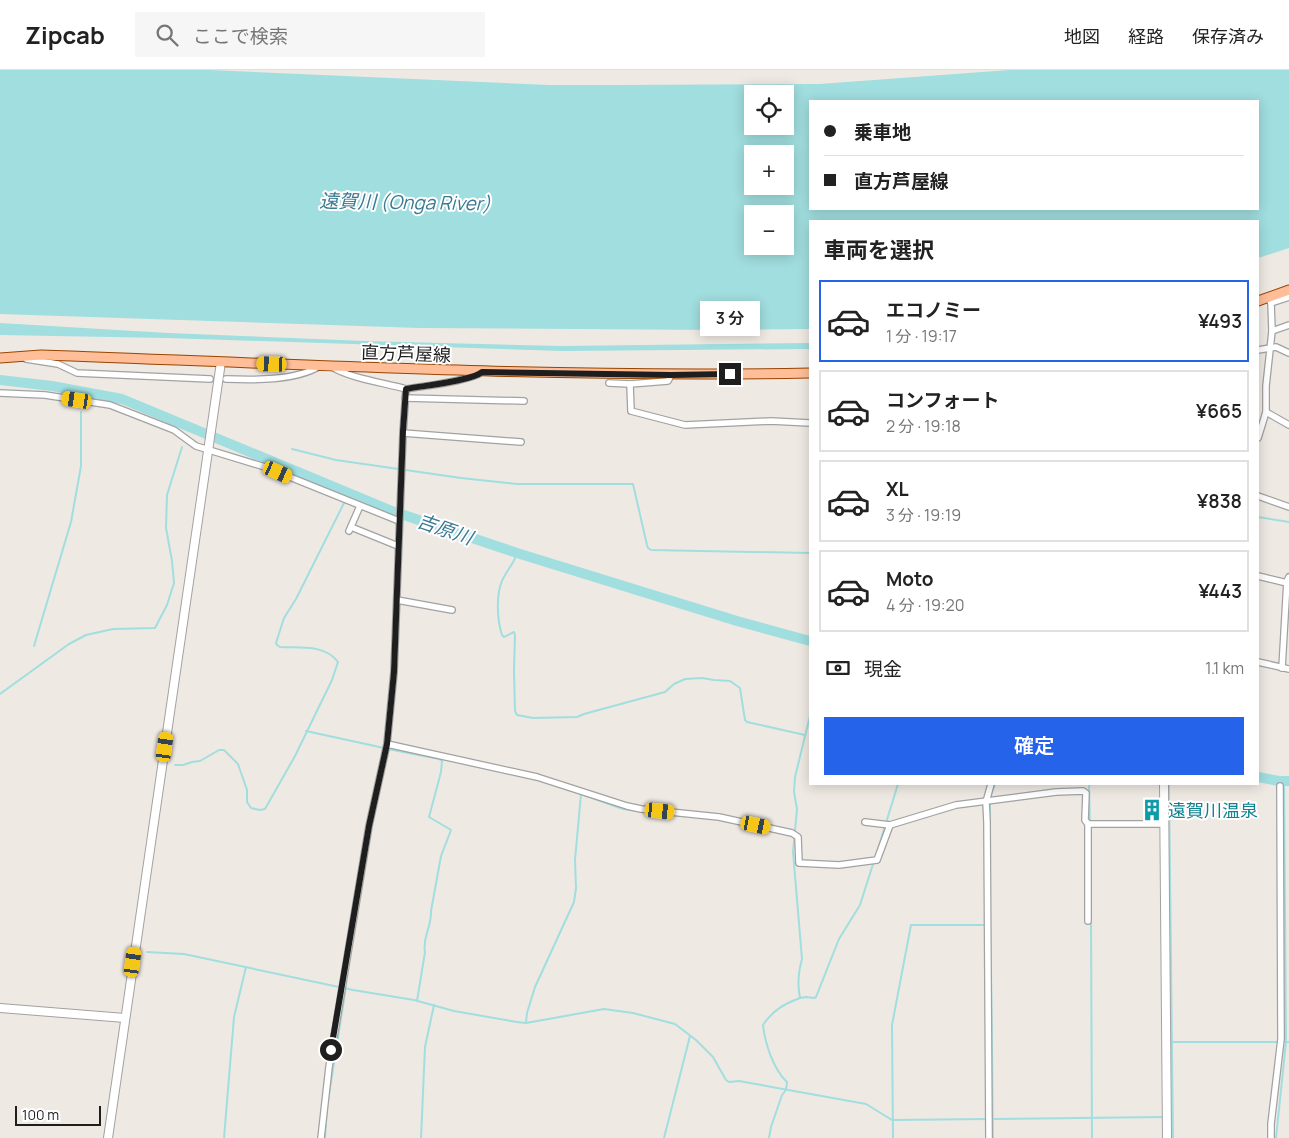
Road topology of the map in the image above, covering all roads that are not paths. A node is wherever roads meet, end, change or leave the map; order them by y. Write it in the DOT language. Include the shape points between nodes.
graph roads {
  1 [pos="1289,290"];
  2 [pos="1289,297"];
  3 [pos="1269,300"];
  4 [pos="1259,301"];
  5 [pos="1289,325"];
  6 [pos="1272,331"];
  7 [pos="1270,348"];
  8 [pos="1259,350"];
  9 [pos="1289,353"];
  10 [pos="17,356"];
  11 [pos="0,358"];
  12 [pos="222,362"];
  13 [pos="321,366"];
  14 [pos="332,366"];
  15 [pos="482,372"];
  16 [pos="809,373"];
  17 [pos="671,375"];
  18 [pos="210,379"];
  19 [pos="226,379"];
  20 [pos="609,383"];
  21 [pos="630,384"];
  22 [pos="406,389"];
  23 [pos="0,393"];
  24 [pos="405,398"];
  25 [pos="524,401"];
  26 [pos="1266,412"];
  27 [pos="809,423"];
  28 [pos="1289,425"];
  29 [pos="403,433"];
  30 [pos="1259,435"];
  31 [pos="522,442"];
  32 [pos="208,447"];
  33 [pos="1259,496"];
  34 [pos="360,506"];
  35 [pos="1289,507"];
  36 [pos="399,521"];
  37 [pos="398,546"];
  38 [pos="1259,576"];
  39 [pos="1288,580"];
  40 [pos="397,600"];
  41 [pos="452,610"];
  42 [pos="1259,662"];
  43 [pos="1282,668"];
  44 [pos="1289,669"];
  45 [pos="387,744"];
  46 [pos="991,785"];
  47 [pos="1164,785"];
  48 [pos="1280,786"];
  49 [pos="986,802"];
  50 [pos="865,822"];
  51 [pos="1088,824"];
  52 [pos="1165,824"];
  53 [pos="890,825"];
  54 [pos="1088,921"];
  55 [pos="0,1008"];
  56 [pos="125,1018"];
  57 [pos="108,1138"];
  58 [pos="321,1138"];
  59 [pos="989,1138"];
  60 [pos="1167,1138"];
  61 [pos="1271,1138"];
  1 -- 3 [label="main road"];
  2 -- 3 [label="street"];
  3 -- 4 [label="main road"];
  3 -- 6 [label="street"];
  5 -- 6 [label="street"];
  6 -- 7 [label="street"];
  7 -- 8 [label="street"];
  7 -- 9 [label="street"];
  7 -- 26 [label="street"];
  10 -- 11 [label="main road, 直方芦屋線"];
  10 -- 12 [label="main road, 直方芦屋線"];
  10 -- 18 [label="street" via="58,364 77,373"];
  12 -- 13 [label="main road, 直方芦屋線"];
  12 -- 32 [label="street"];
  13 -- 14 [label="main road, 直方芦屋線"];
  13 -- 19 [label="street" via="304,374 268,379"];
  14 -- 15 [label="main road, 直方芦屋線"];
  14 -- 22 [label="street" via="346,373"];
  15 -- 17 [label="main road, 直方芦屋線"];
  15 -- 22 [label="street" via="468,378"];
  16 -- 17 [label="main road, 直方芦屋線"];
  17 -- 21 [label="street" via="668,381"];
  20 -- 21 [label="street"];
  21 -- 27 [label="street" via="631,411 685,425 771,421"];
  22 -- 24 [label="street"];
  23 -- 32 [label="street" via="44,395 110,405 174,430 189,442"];
  24 -- 25 [label="street"];
  24 -- 29 [label="street"];
  26 -- 28 [label="street"];
  26 -- 30 [label="street"];
  29 -- 31 [label="street"];
  29 -- 36 [label="street"];
  32 -- 34 [label="street" via="265,466"];
  32 -- 56 [label="street"];
  33 -- 35 [label="street"];
  34 -- 36 [label="street"];
  34 -- 37 [label="street" via="350,529"];
  36 -- 37 [label="street"];
  37 -- 40 [label="street"];
  38 -- 39 [label="street"];
  39 -- 43 [label="street"];
  40 -- 41 [label="street"];
  40 -- 45 [label="street"];
  42 -- 43 [label="street"];
  43 -- 44 [label="street"];
  45 -- 53 [label="street" via="537,777 627,806 719,817 792,832 798,837 799,863 839,865 877,860"];
  45 -- 58 [label="street" via="367,835 328,1067"];
  46 -- 49 [label="street"];
  47 -- 52 [label="street"];
  48 -- 61 [label="street" via="1281,1039"];
  49 -- 51 [label="street" via="1082,791 1086,793 1085,820"];
  49 -- 53 [label="street" via="956,805"];
  49 -- 59 [label="street"];
  50 -- 53 [label="street"];
  51 -- 52 [label="street"];
  51 -- 54 [label="street"];
  52 -- 60 [label="street"];
  55 -- 56 [label="street"];
  56 -- 57 [label="street"];
}
